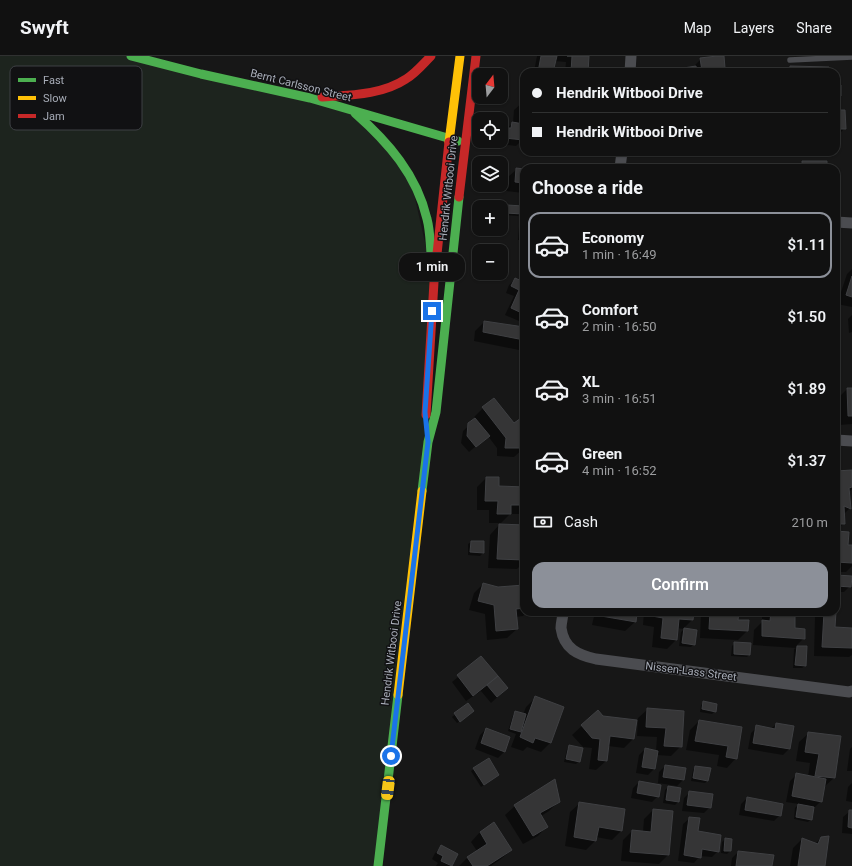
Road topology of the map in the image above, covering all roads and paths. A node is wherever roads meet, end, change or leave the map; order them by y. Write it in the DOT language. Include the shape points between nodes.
graph roads {
  1 [pos="131,56"];
  2 [pos="431,56"];
  3 [pos="460,56"];
  4 [pos="476,56"];
  5 [pos="632,56"];
  6 [pos="852,58"];
  7 [pos="790,60"];
  8 [pos="630,68"];
  9 [pos="310,98"];
  10 [pos="350,109"];
  11 [pos="449,138"];
  12 [pos="465,143"];
  13 [pos="840,222"];
  14 [pos="852,223"];
  15 [pos="434,282"];
  16 [pos="840,440"];
  17 [pos="852,441"];
  18 [pos="428,442"];
  19 [pos="562,616"];
  20 [pos="852,691"];
  21 [pos="378,866"];
  1 -- 9 [label="main road, Bernt Carlsson Street"];
  2 -- 9 [label="main road" via="415,72 385,90"];
  3 -- 11 [label="main road, Hendrik Witbooi Drive"];
  4 -- 12 [label="main road, Hendrik Witbooi Drive"];
  5 -- 8 [label="street"];
  6 -- 7 [label="lane"];
  9 -- 10 [label="main road, Bernt Carlsson Street"];
  10 -- 11 [label="main road, Bernt Carlsson Street"];
  10 -- 15 [label="main road" via="391,146 416,186 427,219"];
  11 -- 12 [label="main road, Bernt Carlsson Street"];
  11 -- 15 [label="main road, Hendrik Witbooi Drive"];
  12 -- 18 [label="main road, Hendrik Witbooi Drive" via="436,412"];
  13 -- 14 [label="street"];
  15 -- 18 [label="main road, Hendrik Witbooi Drive" via="425,412"];
  16 -- 17 [label="street"];
  18 -- 21 [label="main road, Hendrik Witbooi Drive"];
  19 -- 20 [label="street, Nissen-Lass Street" via="561,628 565,640 572,650 581,656"];
}
